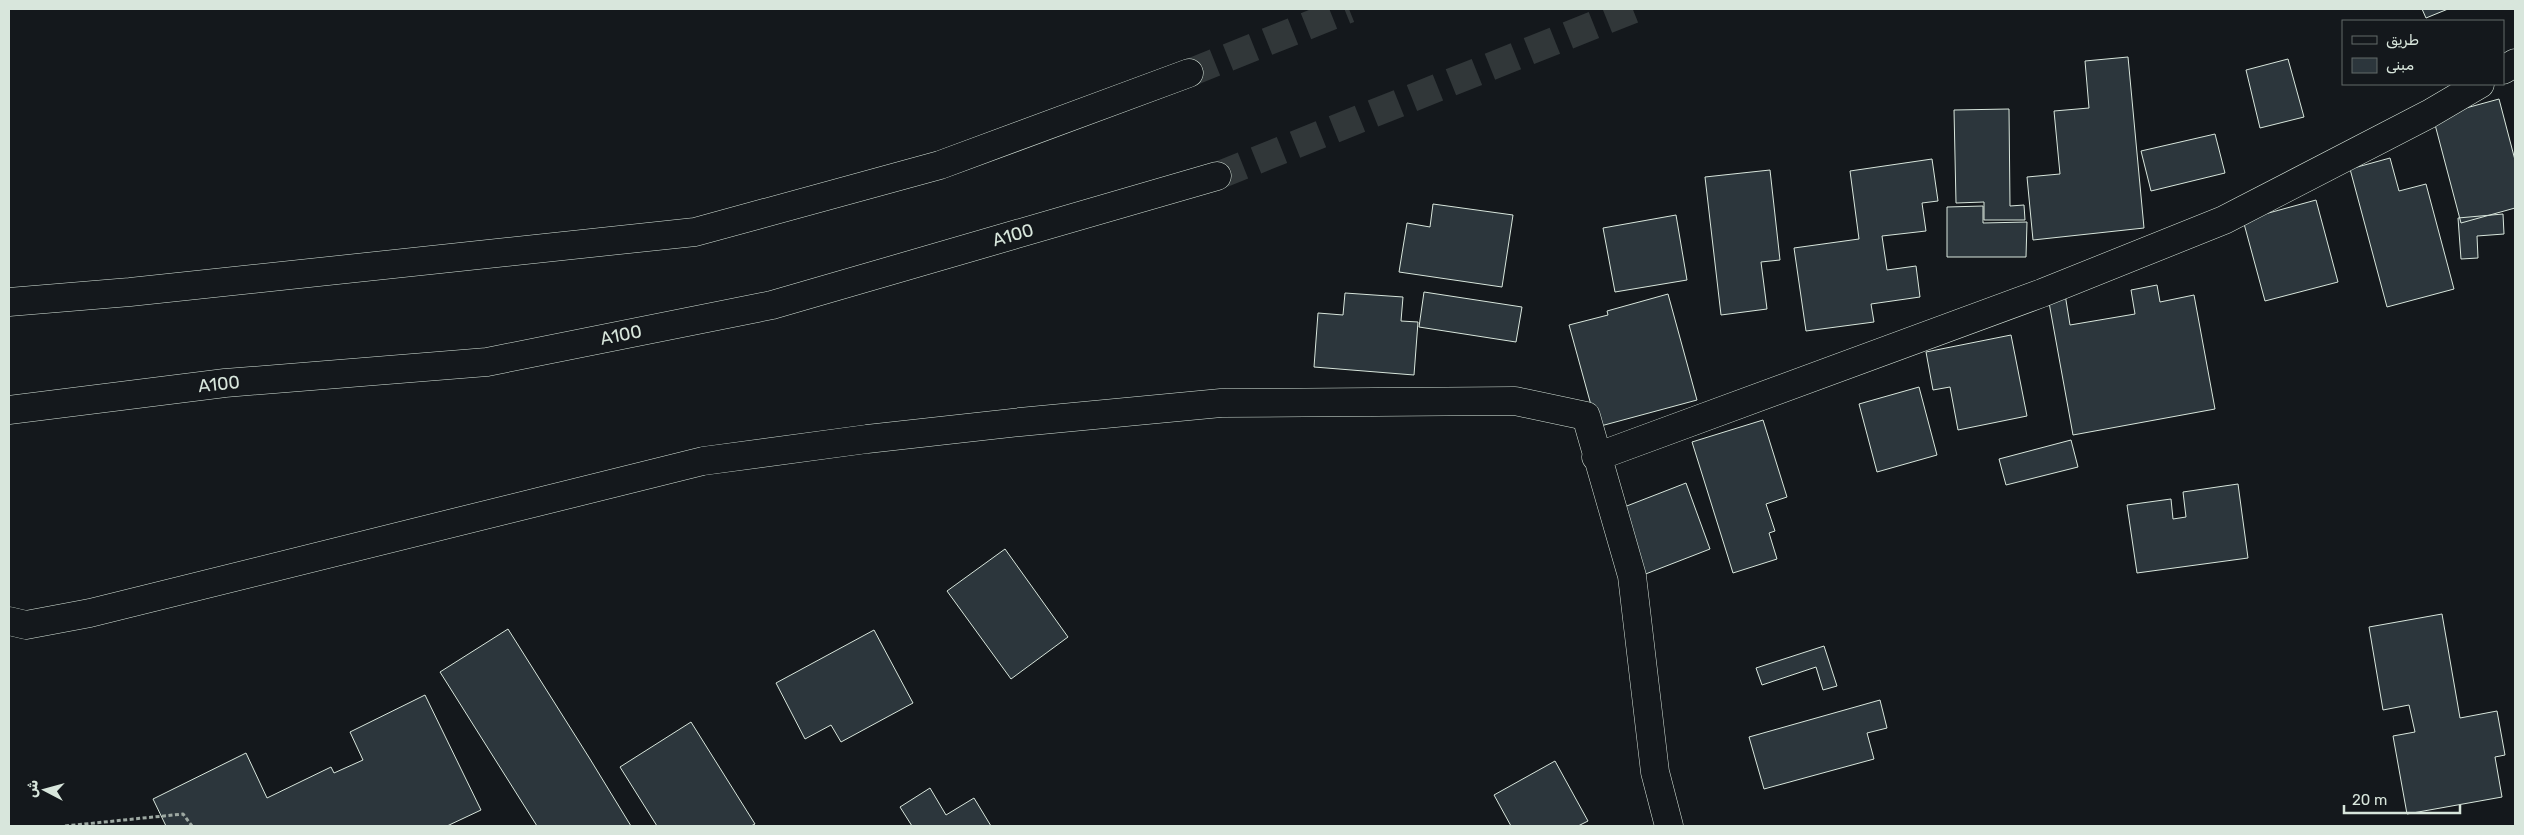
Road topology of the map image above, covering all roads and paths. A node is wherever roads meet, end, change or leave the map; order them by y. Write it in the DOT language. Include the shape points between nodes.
graph roads {
  1 [pos="2515,63"];
  2 [pos="2504,69"];
  3 [pos="1188,73"];
  4 [pos="2478,85"];
  5 [pos="1217,176"];
  6 [pos="9,302"];
  7 [pos="9,410"];
  8 [pos="1596,457"];
  9 [pos="9,621"];
  10 [pos="65,826"];
  11 [pos="192,826"];
  12 [pos="1668,826"];
  1 -- 2 [label="main road"];
  3 -- 6 [label="main road" via="940,165 694,232"];
  4 -- 8 [label="main road" via="2224,220 2042,293"];
  5 -- 7 [label="main road, A100 / A100" via="772,305 487,362 225,383"];
  8 -- 9 [label="main road" via="1586,416 1515,401 1221,403 1020,422 703,462 90,613 26,625"];
  8 -- 12 [label="main road" via="1632,576 1655,772"];
  10 -- 11 [label="path" via="183,814"];
}
